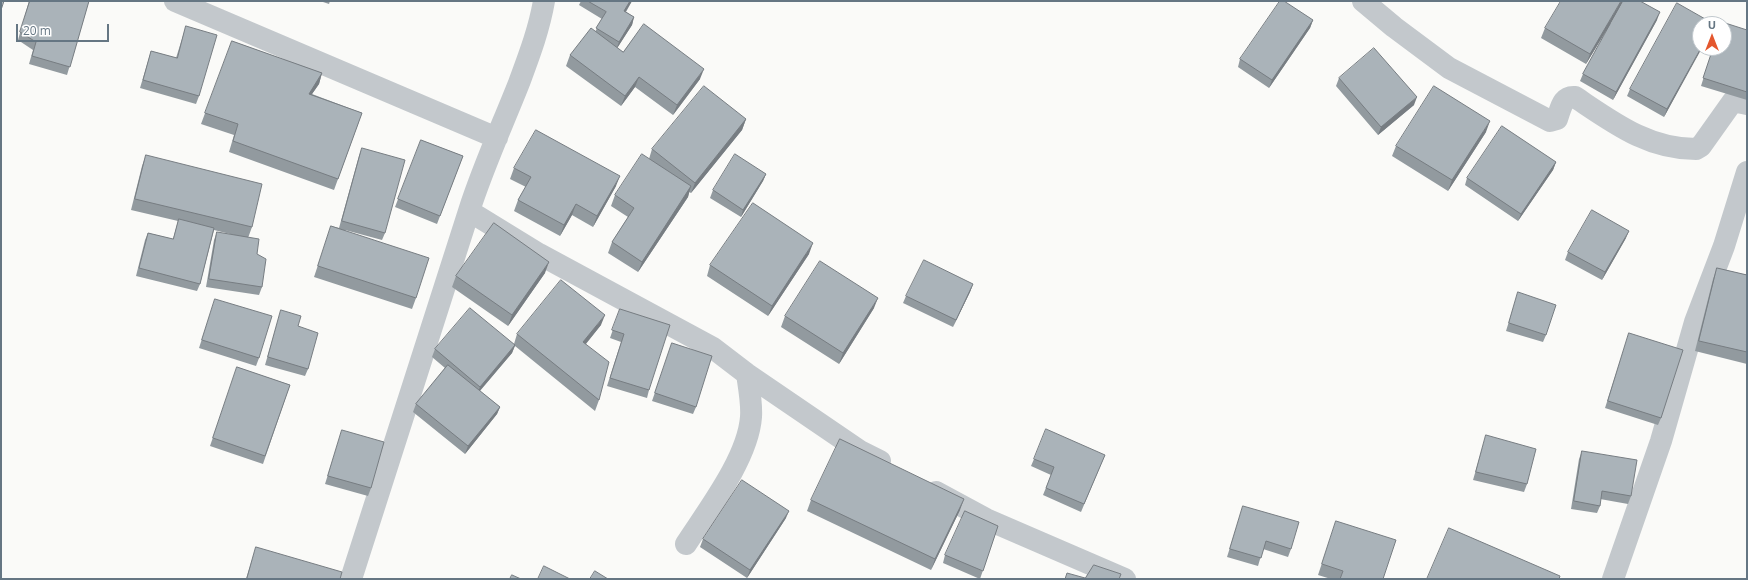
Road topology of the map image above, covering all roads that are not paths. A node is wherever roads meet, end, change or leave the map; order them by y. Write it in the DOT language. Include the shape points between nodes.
graph roads {
  1 [pos="175,1"];
  2 [pos="544,1"];
  3 [pos="1363,1"];
  4 [pos="1747,104"];
  5 [pos="498,138"];
  6 [pos="1747,172"];
  7 [pos="469,211"];
  8 [pos="747,374"];
  9 [pos="900,472"];
  10 [pos="920,483"];
  11 [pos="686,544"];
  12 [pos="351,579"];
  13 [pos="1125,579"];
  14 [pos="1613,579"];
  1 -- 5 [label="street"];
  2 -- 5 [label="street" via="532,49"];
  3 -- 4 [label="street" via="1449,68 1550,121 1557,118 1564,99 1569,96 1575,97 1622,129 1649,141 1696,149 1733,101"];
  5 -- 7 [label="street" via="480,176"];
  6 -- 14 [label="street" via="1724,246 1695,322 1661,441"];
  7 -- 8 [label="street" via="539,254 713,348"];
  7 -- 12 [label="street"];
  8 -- 9 [label="street" via="860,450"];
  8 -- 11 [label="street" via="751,418 743,446 727,482"];
  10 -- 13 [label="street" via="986,519"];
}
